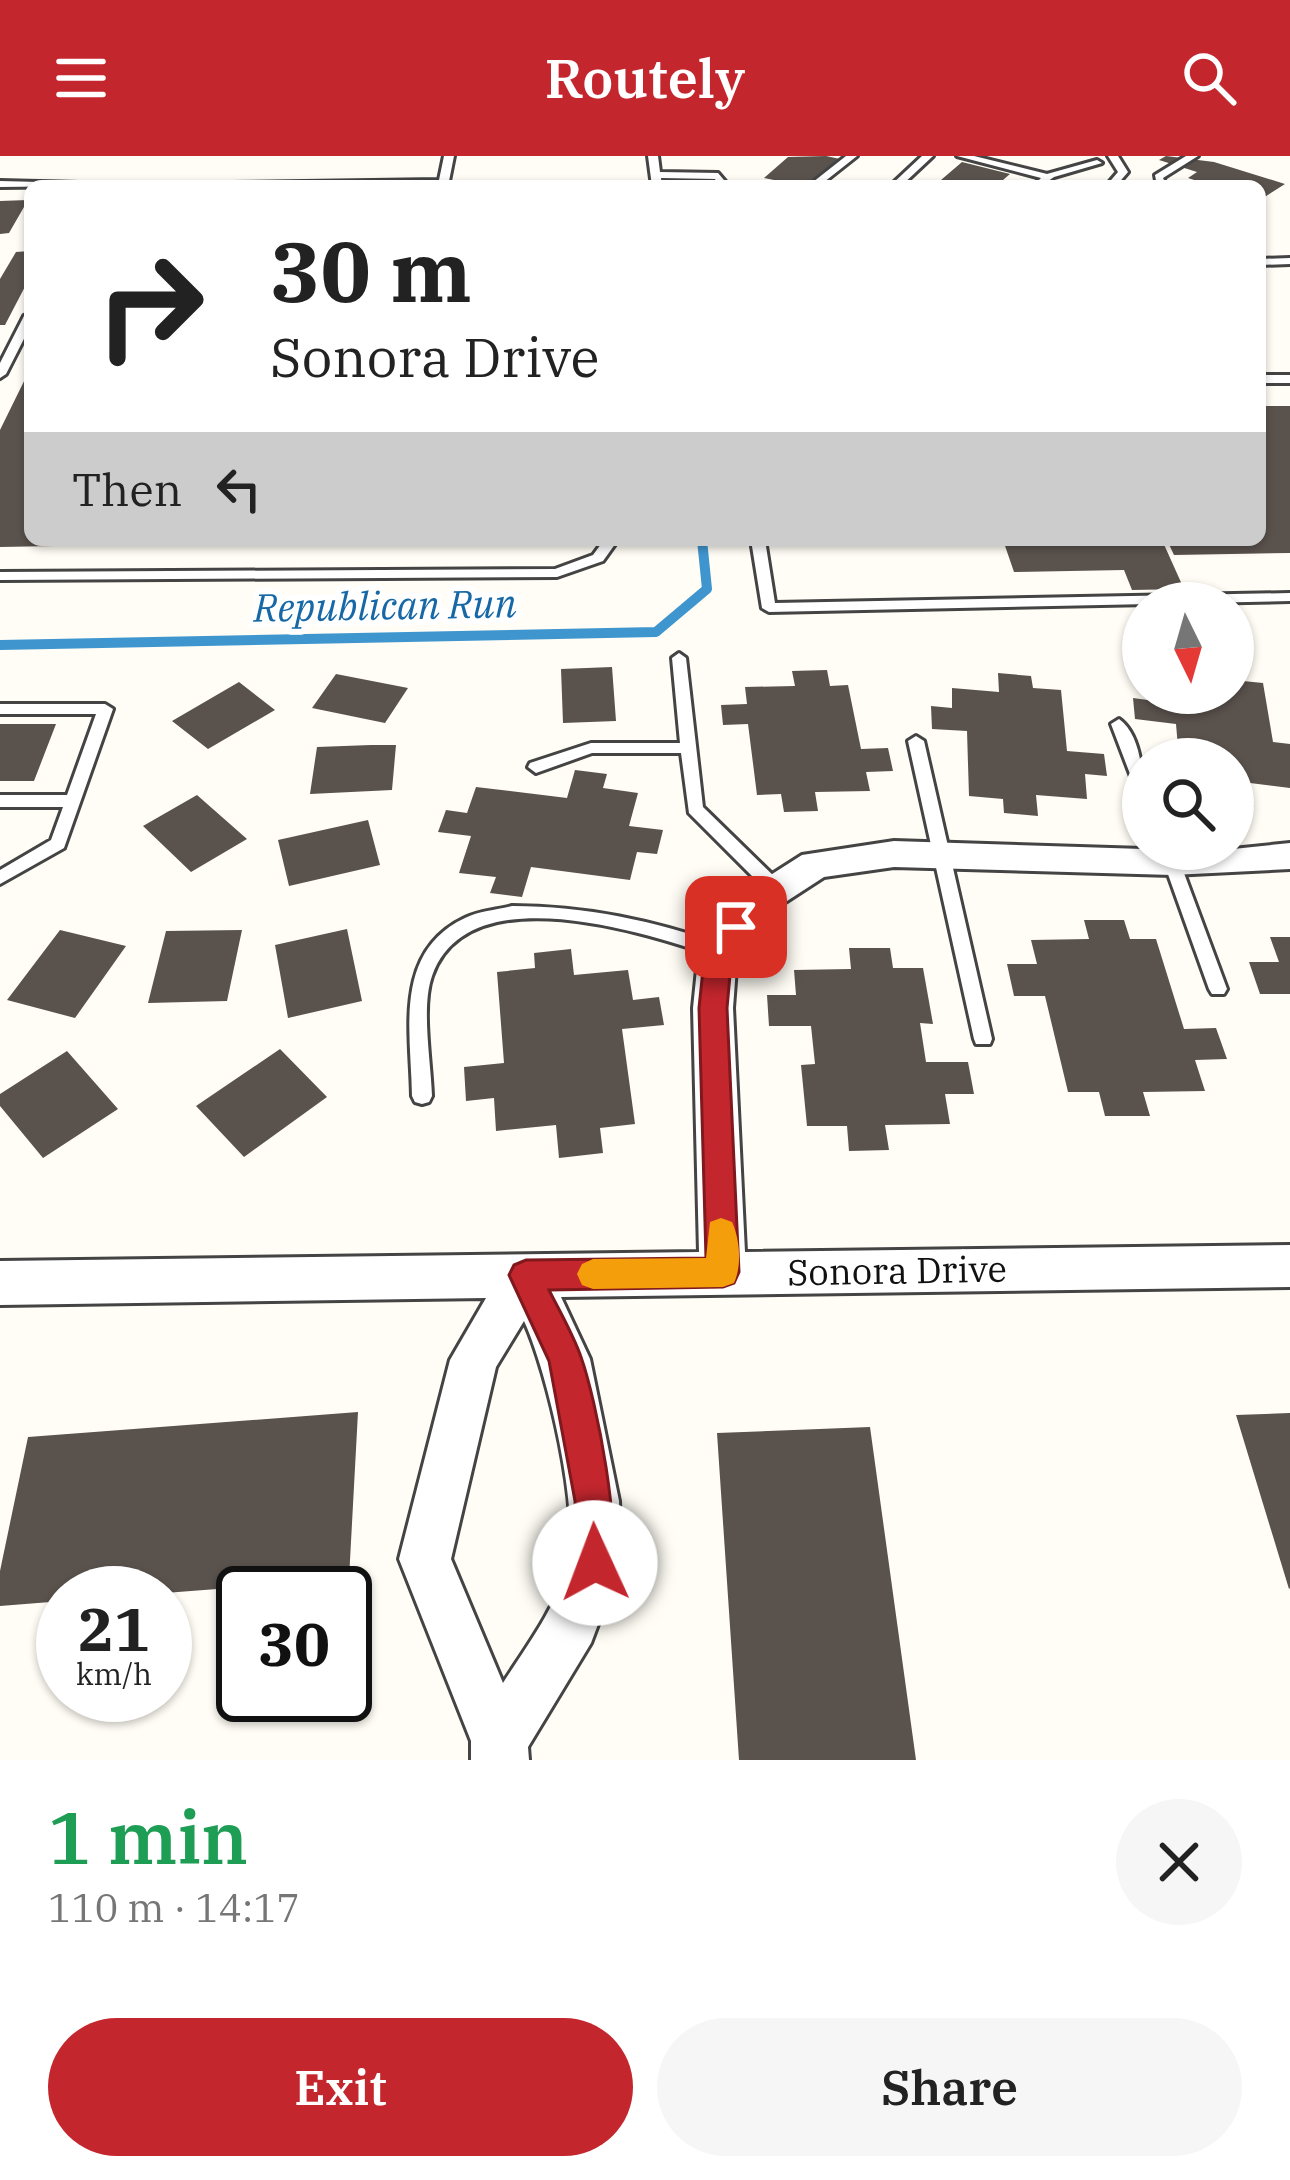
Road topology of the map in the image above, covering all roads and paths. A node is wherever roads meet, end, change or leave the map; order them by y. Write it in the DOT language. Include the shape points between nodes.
graph roads {
  1 [pos="653,156"];
  2 [pos="852,156"];
  3 [pos="928,156"];
  4 [pos="962,156"];
  5 [pos="1113,156"];
  6 [pos="1193,156"];
  7 [pos="1095,159"];
  8 [pos="1049,177"];
  9 [pos="656,180"];
  10 [pos="720,180"];
  11 [pos="821,180"];
  12 [pos="902,180"];
  13 [pos="1045,180"];
  14 [pos="1115,180"];
  15 [pos="1159,180"];
  16 [pos="7,346"];
  17 [pos="24,359"];
  18 [pos="7,360"];
  19 [pos="0,374"];
  20 [pos="607,546"];
  21 [pos="759,546"];
  22 [pos="0,576"];
  23 [pos="1290,596"];
  24 [pos="680,658"];
  25 [pos="0,709"];
  26 [pos="1119,724"];
  27 [pos="1124,738"];
  28 [pos="916,741"];
  29 [pos="689,748"];
  30 [pos="536,767"];
  31 [pos="0,801"];
  32 [pos="73,801"];
  33 [pos="944,855"];
  34 [pos="1122,855"];
  35 [pos="1254,856"];
  36 [pos="1290,856"];
  37 [pos="1174,870"];
  38 [pos="0,878"];
  39 [pos="777,890"];
  40 [pos="718,950"];
  41 [pos="1218,989"];
  42 [pos="983,1039"];
  43 [pos="422,1096"];
  44 [pos="1290,1266"];
  45 [pos="723,1272"];
  46 [pos="526,1275"];
  47 [pos="0,1283"];
  48 [pos="499,1750"];
  1 -- 9 [label="lane"];
  2 -- 11 [label="lane"];
  3 -- 12 [label="lane"];
  4 -- 8 [label="lane"];
  5 -- 14 [label="lane" via="1123,172"];
  6 -- 15 [label="lane"];
  7 -- 8 [label="lane"];
  8 -- 13 [label="lane"];
  9 -- 10 [label="lane"];
  16 -- 18 [label="lane"];
  17 -- 18 [label="lane"];
  18 -- 19 [label="lane"];
  20 -- 22 [label="lane" via="598,558 557,573"];
  21 -- 23 [label="lane" via="769,608"];
  24 -- 29 [label="lane"];
  25 -- 32 [label="lane" via="105,709"];
  26 -- 27 [label="lane"];
  28 -- 33 [label="lane"];
  29 -- 30 [label="lane" via="590,748"];
  29 -- 39 [label="lane" via="695,809"];
  31 -- 32 [label="lane"];
  32 -- 38 [label="lane" via="58,844"];
  33 -- 34 [label="street"];
  33 -- 39 [label="street" via="815,865"];
  33 -- 42 [label="lane"];
  35 -- 36 [label="street"];
  37 -- 41 [label="lane"];
  39 -- 40 [label="street" via="754,904"];
  40 -- 43 [label="lane" via="633,923 484,914 444,940 422,974"];
  40 -- 45 [label="street"];
  44 -- 45 [label="street, Sonora Drive"];
  45 -- 46 [label="street, Sonora Drive"];
  46 -- 47 [label="street, Sonora Drive"];
  46 -- 48 [label="street" via="474,1360 425,1558"];
  46 -- 48 [label="street" via="566,1359 593,1501 595,1563 572,1624"];
}
